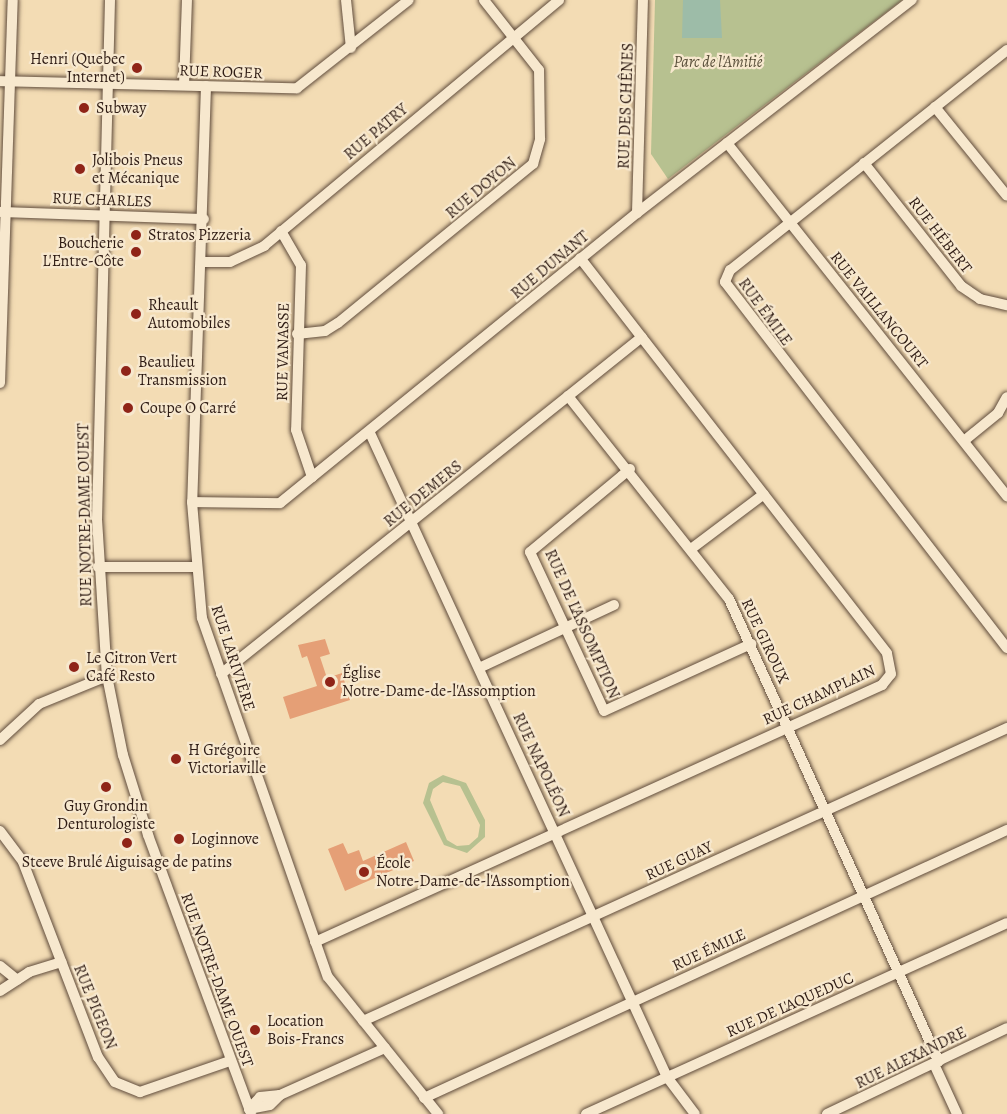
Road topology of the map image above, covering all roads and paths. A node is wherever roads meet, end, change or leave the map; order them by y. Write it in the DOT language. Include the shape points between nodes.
graph roads {
  1 [pos="13,0"];
  2 [pos="110,0"];
  3 [pos="187,0"];
  4 [pos="346,0"];
  5 [pos="409,0"];
  6 [pos="484,0"];
  7 [pos="559,0"];
  8 [pos="643,0"];
  9 [pos="912,0"];
  10 [pos="514,36"];
  11 [pos="351,48"];
  12 [pos="1007,50"];
  13 [pos="5,81"];
  14 [pos="107,85"];
  15 [pos="184,86"];
  16 [pos="206,86"];
  17 [pos="935,107"];
  18 [pos="727,143"];
  19 [pos="864,163"];
  20 [pos="1007,196"];
  21 [pos="3,212"];
  22 [pos="637,213"];
  23 [pos="106,214"];
  24 [pos="204,219"];
  25 [pos="789,222"];
  26 [pos="282,231"];
  27 [pos="580,258"];
  28 [pos="202,262"];
  29 [pos="1007,304"];
  30 [pos="297,334"];
  31 [pos="642,337"];
  32 [pos="0,383"];
  33 [pos="568,396"];
  34 [pos="1007,397"];
  35 [pos="370,434"];
  36 [pos="964,440"];
  37 [pos="630,469"];
  38 [pos="312,477"];
  39 [pos="764,494"];
  40 [pos="1007,496"];
  41 [pos="192,502"];
  42 [pos="412,523"];
  43 [pos="691,549"];
  44 [pos="98,567"];
  45 [pos="195,567"];
  46 [pos="614,605"];
  47 [pos="565,628"];
  48 [pos="751,644"];
  49 [pos="1007,648"];
  50 [pos="479,668"];
  51 [pos="221,674"];
  52 [pos="107,676"];
  53 [pos="787,727"];
  54 [pos="1007,728"];
  55 [pos="0,740"];
  56 [pos="825,811"];
  57 [pos="1007,830"];
  58 [pos="0,831"];
  59 [pos="555,832"];
  60 [pos="864,895"];
  61 [pos="594,916"];
  62 [pos="1007,923"];
  63 [pos="315,942"];
  64 [pos="62,962"];
  65 [pos="0,966"];
  66 [pos="898,973"];
  67 [pos="17,980"];
  68 [pos="0,991"];
  69 [pos="634,1001"];
  70 [pos="363,1022"];
  71 [pos="1007,1028"];
  72 [pos="385,1048"];
  73 [pos="230,1061"];
  74 [pos="936,1063"];
  75 [pos="667,1077"];
  76 [pos="424,1098"];
  77 [pos="250,1111"];
  78 [pos="438,1114"];
  79 [pos="586,1114"];
  80 [pos="695,1114"];
  81 [pos="827,1114"];
  82 [pos="957,1114"];
  1 -- 13 [label="street"];
  2 -- 14 [label="street, RUE NOTRE-DAME OUEST"];
  3 -- 15 [label="street"];
  4 -- 11 [label="street"];
  5 -- 11 [label="street, RUE ROGER"];
  6 -- 10 [label="street, RUE DOYON"];
  7 -- 10 [label="street, RUE PATRY"];
  8 -- 22 [label="street, RUE DES CHÊNES"];
  9 -- 18 [label="street, RUE DUNANT"];
  10 -- 26 [label="street, RUE PATRY"];
  10 -- 30 [label="street, RUE DOYON" via="542,79 540,139 533,164 338,324 325,331"];
  11 -- 16 [label="street, RUE ROGER" via="297,88"];
  12 -- 17 [label="street, RUE ÉMILE"];
  13 -- 14 [label="street, RUE ROGER"];
  13 -- 21 [label="street"];
  14 -- 15 [label="street, RUE ROGER"];
  14 -- 23 [label="street, RUE NOTRE-DAME OUEST"];
  15 -- 16 [label="street, RUE ROGER"];
  16 -- 24 [label="street, RUE LARIVIÈRE"];
  17 -- 19 [label="street, RUE ÉMILE"];
  17 -- 20 [label="street"];
  18 -- 22 [label="street, RUE DUNANT"];
  18 -- 25 [label="street, RUE VAILLANCOURT"];
  19 -- 25 [label="street, RUE ÉMILE"];
  19 -- 29 [label="street, RUE HÉBERT" via="961,286 980,299"];
  21 -- 23 [label="street, RUE CHARLES"];
  21 -- 32 [label="street"];
  22 -- 27 [label="street, RUE DUNANT"];
  23 -- 24 [label="street, RUE CHARLES"];
  23 -- 44 [label="street, RUE NOTRE-DAME OUEST" via="98,393"];
  24 -- 28 [label="street, RUE LARIVIÈRE"];
  25 -- 36 [label="street, RUE VAILLANCOURT"];
  25 -- 49 [label="street, RUE ÉMILE" via="730,270 726,290"];
  26 -- 28 [label="street, RUE PATRY" via="249,255 230,262"];
  26 -- 30 [label="street, RUE VANASSE" via="301,265"];
  27 -- 31 [label="street, RUE CHAMPLAIN"];
  27 -- 35 [label="street, RUE DUNANT"];
  28 -- 41 [label="street, RUE LARIVIÈRE"];
  30 -- 38 [label="street, RUE VANASSE" via="296,430"];
  31 -- 33 [label="street, RUE DEMERS"];
  31 -- 39 [label="street, RUE CHAMPLAIN"];
  33 -- 37 [label="street, RUE GIROUX"];
  33 -- 42 [label="street, RUE DEMERS"];
  34 -- 36 [label="street" via="998,413"];
  35 -- 38 [label="street, RUE DUNANT"];
  35 -- 42 [label="street, RUE NAPOLÉON"];
  36 -- 40 [label="street, RUE VAILLANCOURT"];
  37 -- 43 [label="street, RUE GIROUX"];
  37 -- 47 [label="street, RUE DE L'ASSOMPTION" via="530,552"];
  38 -- 41 [label="street, RUE DUNANT" via="272,506"];
  39 -- 43 [label="street"];
  39 -- 53 [label="street, RUE CHAMPLAIN" via="892,663 882,685"];
  41 -- 45 [label="street, RUE LARIVIÈRE"];
  42 -- 50 [label="street, RUE NAPOLÉON"];
  42 -- 51 [label="street, RUE DEMERS"];
  43 -- 48 [label="street, RUE GIROUX" via="729,599"];
  44 -- 45 [label="street"];
  44 -- 52 [label="street, RUE NOTRE-DAME OUEST"];
  45 -- 51 [label="street, RUE LARIVIÈRE" via="202,618"];
  46 -- 47 [label="street"];
  47 -- 48 [label="street, RUE DE L'ASSOMPTION" via="604,711"];
  47 -- 50 [label="street"];
  48 -- 53 [label="street, RUE GIROUX"];
  50 -- 59 [label="street, RUE NAPOLÉON"];
  51 -- 63 [label="street, RUE LARIVIÈRE"];
  52 -- 55 [label="street" via="39,704"];
  52 -- 73 [label="street, RUE NOTRE-DAME OUEST" via="142,818"];
  53 -- 56 [label="street, RUE GIROUX"];
  53 -- 59 [label="street, RUE CHAMPLAIN"];
  54 -- 56 [label="street, RUE GUAY"];
  56 -- 60 [label="street, RUE GIROUX"];
  56 -- 61 [label="street, RUE GUAY"];
  57 -- 60 [label="street, RUE ÉMILE"];
  58 -- 64 [label="street, RUE PIGEON" via="23,861"];
  59 -- 61 [label="street, RUE NAPOLÉON"];
  59 -- 63 [label="street, RUE CHAMPLAIN"];
  60 -- 66 [label="street, RUE GIROUX"];
  60 -- 69 [label="street, RUE ÉMILE"];
  61 -- 69 [label="street, RUE NAPOLÉON"];
  61 -- 70 [label="street, RUE GUAY"];
  62 -- 66 [label="street, RUE DE L'AQUEDUC"];
  63 -- 70 [label="street, RUE LARIVIÈRE" via="328,977"];
  64 -- 67 [label="street"];
  64 -- 73 [label="street, RUE PIGEON" via="98,1057 122,1087 140,1092"];
  65 -- 67 [label="street"];
  66 -- 74 [label="street, RUE GIROUX"];
  66 -- 75 [label="street, RUE DE L'AQUEDUC"];
  67 -- 68 [label="street"];
  69 -- 75 [label="street, RUE NAPOLÉON"];
  69 -- 76 [label="street, RUE ÉMILE"];
  70 -- 72 [label="street, RUE LARIVIÈRE"];
  71 -- 74 [label="street, RUE ALEXANDRE"];
  72 -- 76 [label="street, RUE LARIVIÈRE"];
  72 -- 77 [label="street"];
  73 -- 77 [label="street, RUE NOTRE-DAME OUEST"];
  74 -- 81 [label="street, RUE ALEXANDRE"];
  74 -- 82 [label="street, RUE GIROUX"];
  75 -- 79 [label="street, RUE DE L'AQUEDUC"];
  75 -- 80 [label="street, RUE NAPOLÉON"];
  76 -- 78 [label="street, RUE LARIVIÈRE"];
}
